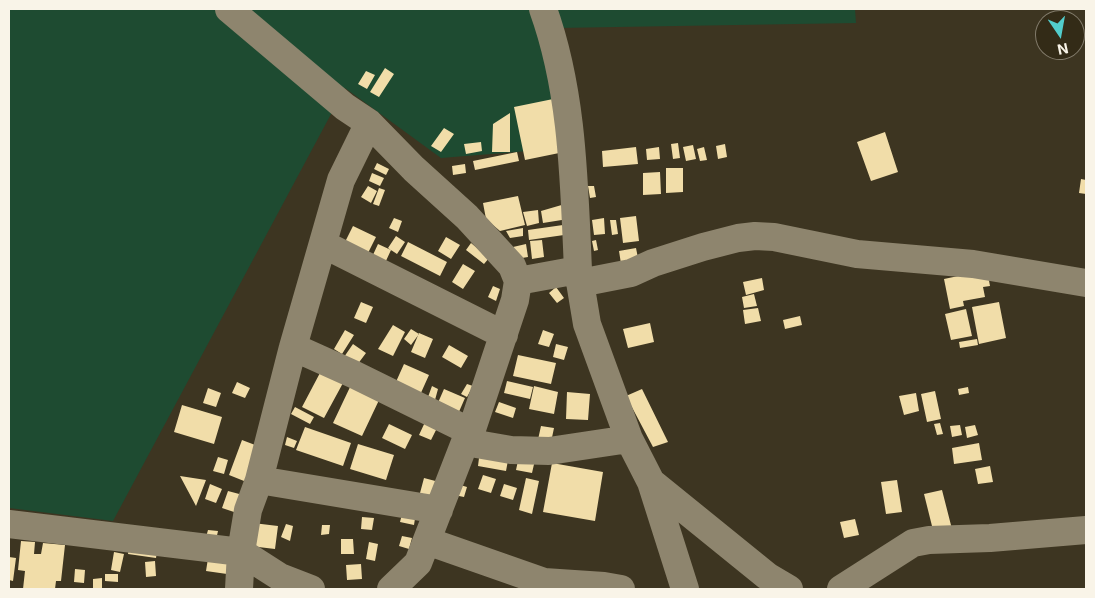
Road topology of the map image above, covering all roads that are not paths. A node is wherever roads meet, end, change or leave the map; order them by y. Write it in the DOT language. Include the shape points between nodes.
graph roads {
  1 [pos="229,9"];
  2 [pos="543,9"];
  3 [pos="369,123"];
  4 [pos="323,244"];
  5 [pos="579,276"];
  6 [pos="518,282"];
  7 [pos="1086,283"];
  8 [pos="504,335"];
  9 [pos="293,347"];
  10 [pos="468,437"];
  11 [pos="629,439"];
  12 [pos="259,480"];
  13 [pos="651,482"];
  14 [pos="440,510"];
  15 [pos="9,524"];
  16 [pos="1086,530"];
  17 [pos="427,541"];
  18 [pos="241,552"];
  19 [pos="239,589"];
  20 [pos="311,589"];
  21 [pos="391,589"];
  22 [pos="621,589"];
  23 [pos="685,589"];
  24 [pos="789,589"];
  25 [pos="841,589"];
  1 -- 3 [label="street" via="344,107"];
  2 -- 5 [label="street" via="563,80 574,167"];
  3 -- 4 [label="street" via="341,180"];
  3 -- 6 [label="street" via="467,217 512,266"];
  4 -- 8 [label="street"];
  4 -- 9 [label="street"];
  5 -- 6 [label="street"];
  5 -- 7 [label="street" via="631,273 703,248 756,236 857,254 973,264"];
  5 -- 11 [label="street" via="586,324"];
  6 -- 8 [label="street"];
  8 -- 10 [label="street"];
  9 -- 10 [label="street" via="353,374"];
  9 -- 12 [label="street"];
  10 -- 11 [label="street" via="511,450 550,451"];
  10 -- 14 [label="street"];
  11 -- 13 [label="street"];
  12 -- 14 [label="street"];
  12 -- 18 [label="street" via="248,510"];
  13 -- 23 [label="street"];
  13 -- 24 [label="street" via="767,576"];
  14 -- 17 [label="street"];
  15 -- 18 [label="street"];
  16 -- 25 [label="street" via="913,543"];
  17 -- 21 [label="street" via="418,563"];
  17 -- 22 [label="street" via="544,582"];
  18 -- 19 [label="street"];
  18 -- 20 [label="street" via="280,578"];
}
